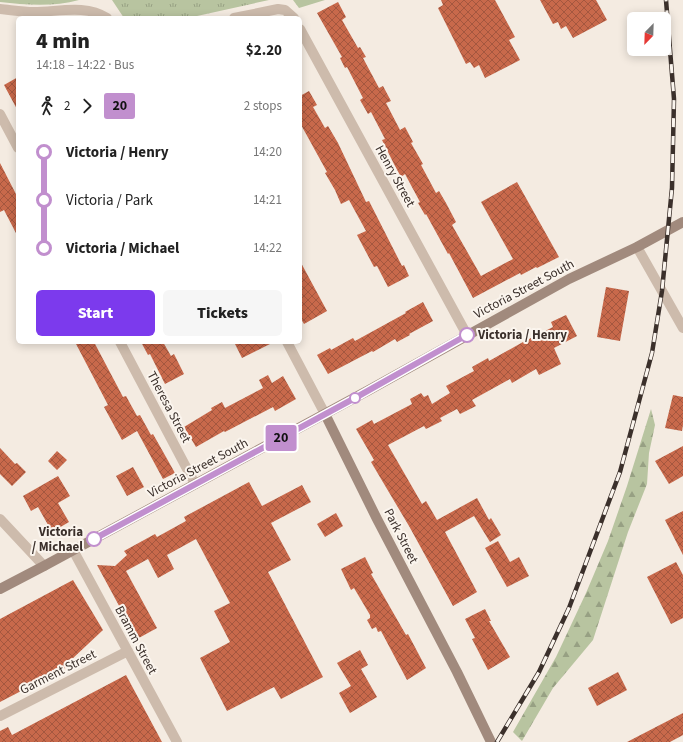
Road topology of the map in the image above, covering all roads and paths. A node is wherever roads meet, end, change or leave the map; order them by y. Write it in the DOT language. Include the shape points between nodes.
graph roads {
  1 [pos="0,9"];
  2 [pos="102,16"];
  3 [pos="244,16"];
  4 [pos="292,16"];
  5 [pos="302,33"];
  6 [pos="0,114"];
  7 [pos="16,144"];
  8 [pos="683,222"];
  9 [pos="637,247"];
  10 [pos="683,328"];
  11 [pos="467,335"];
  12 [pos="121,344"];
  13 [pos="288,344"];
  14 [pos="325,414"];
  15 [pos="195,484"];
  16 [pos="0,519"];
  17 [pos="73,550"];
  18 [pos="44,566"];
  19 [pos="0,588"];
  20 [pos="128,651"];
  21 [pos="0,716"];
  22 [pos="177,742"];
  23 [pos="491,742"];
  1 -- 2 [label="street" via="31,12 80,9"];
  3 -- 4 [label="street" via="278,9 285,10"];
  5 -- 11 [label="street, Henry Street"];
  6 -- 7 [label="street"];
  8 -- 9 [label="main road, Victoria Street South"];
  9 -- 10 [label="street"];
  9 -- 11 [label="main road, Victoria Street South" via="574,277"];
  11 -- 14 [label="main road, Victoria Street South"];
  12 -- 15 [label="street, Theresa Street"];
  13 -- 14 [label="street, Park Street"];
  14 -- 15 [label="main road, Victoria Street South"];
  14 -- 23 [label="main road, Park Street"];
  15 -- 17 [label="main road, Victoria Street South"];
  16 -- 18 [label="street"];
  17 -- 18 [label="main road, Victoria Street South"];
  17 -- 20 [label="street, Bramm Street"];
  18 -- 19 [label="main road, Victoria Street South"];
  20 -- 21 [label="street, Garment Street"];
  20 -- 22 [label="street, Bramm Street"];
}
